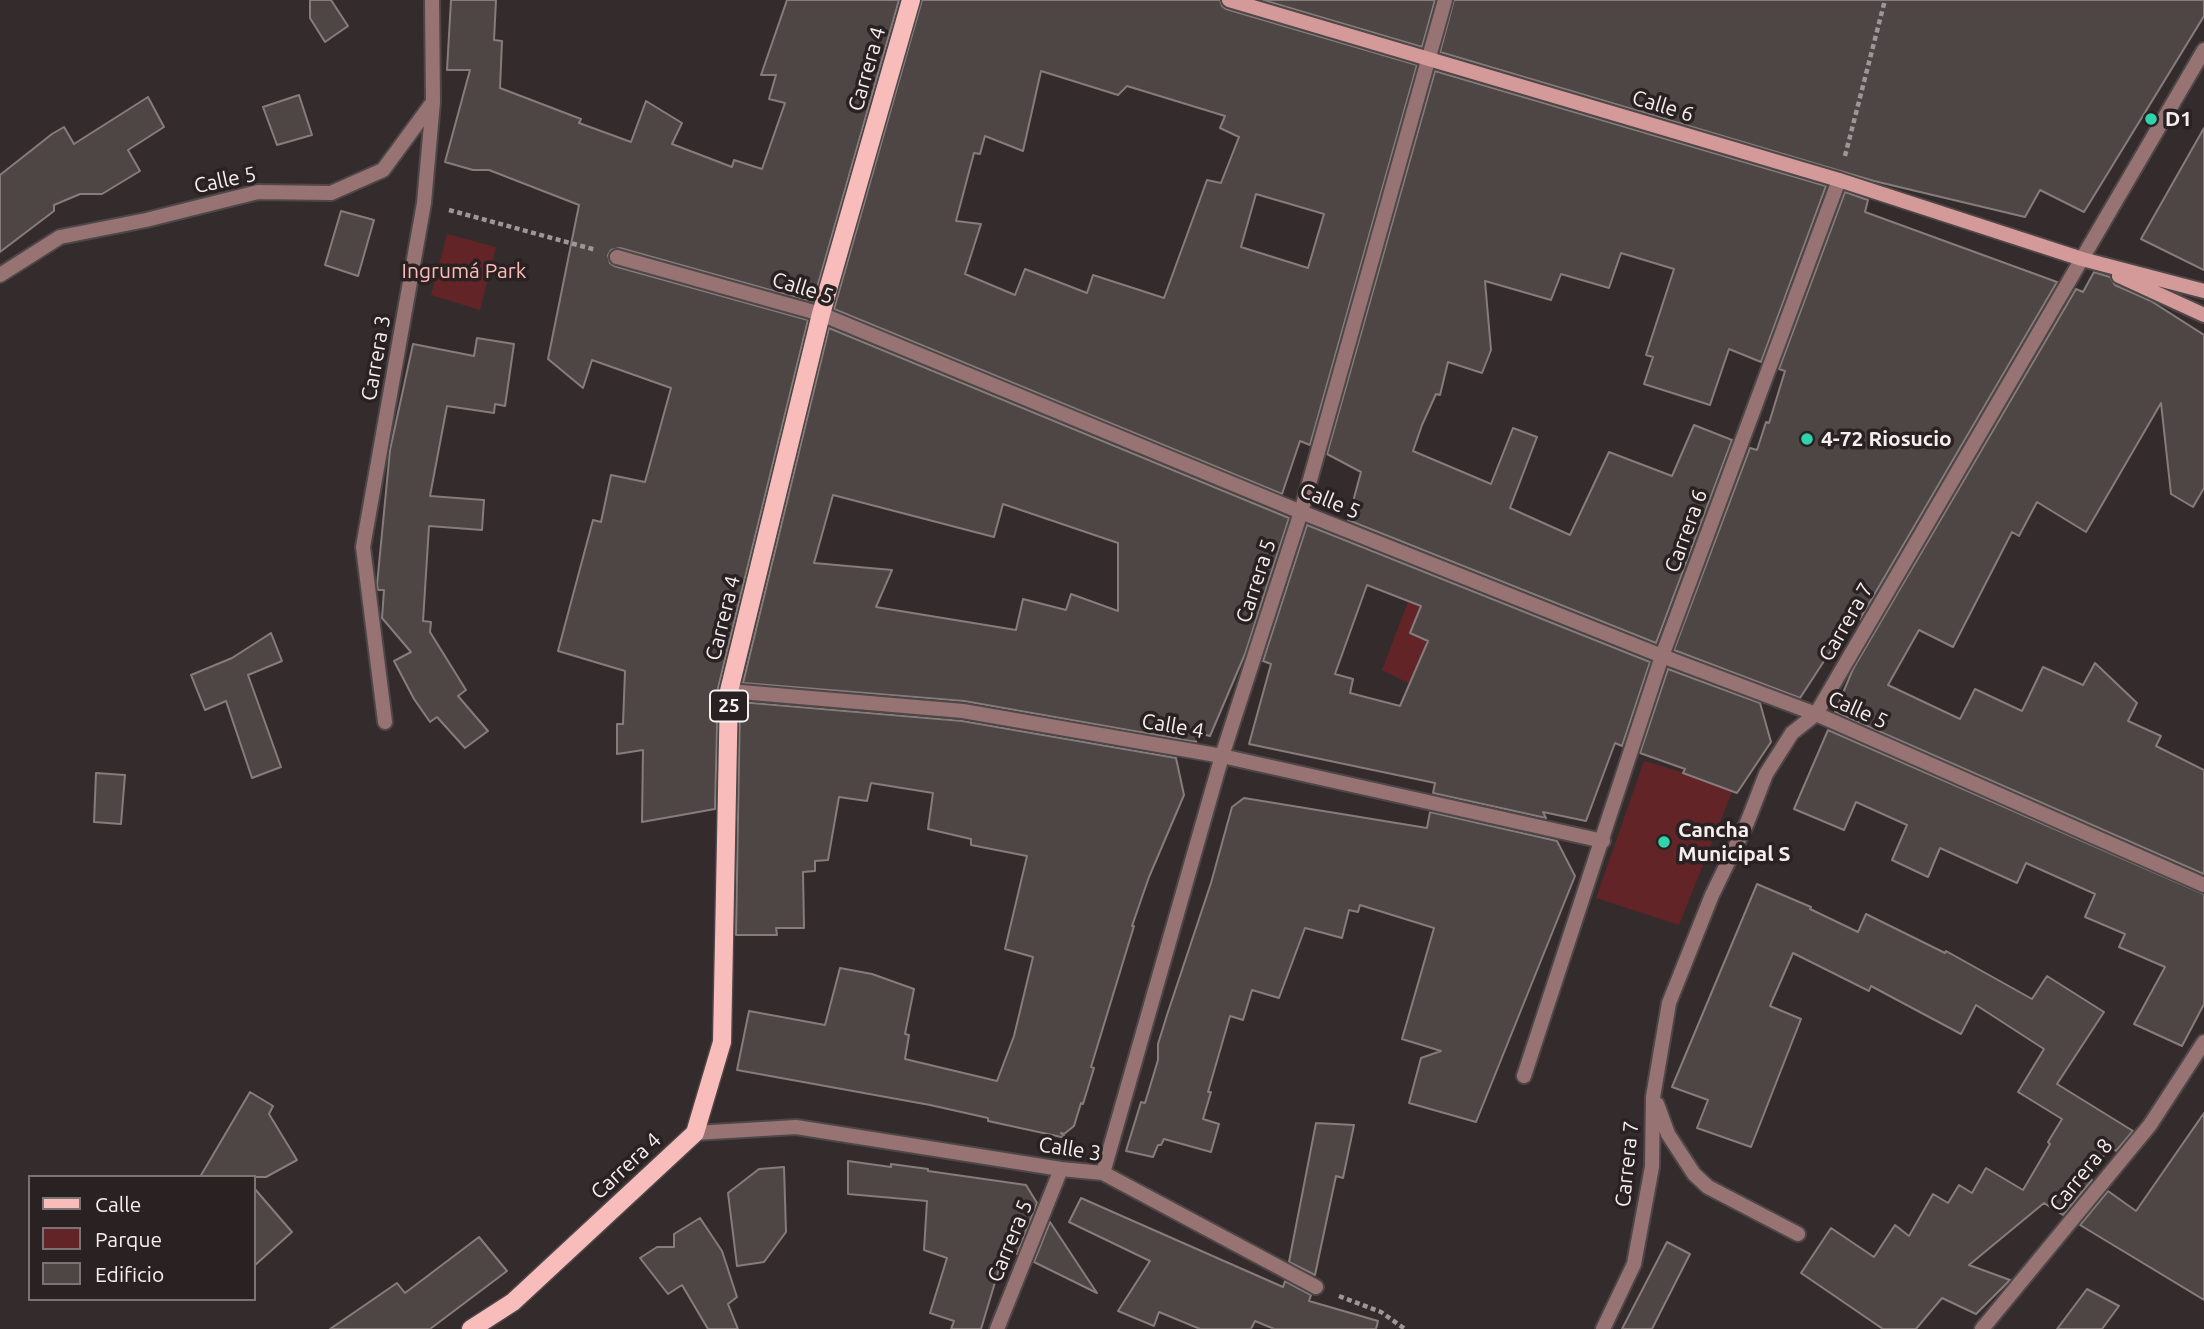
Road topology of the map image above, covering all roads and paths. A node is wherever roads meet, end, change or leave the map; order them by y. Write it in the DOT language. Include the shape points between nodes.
graph roads {
  1 [pos="432,0"];
  2 [pos="911,0"];
  3 [pos="1229,0"];
  4 [pos="1445,0"];
  5 [pos="1885,0"];
  6 [pos="2204,50"];
  7 [pos="1427,58"];
  8 [pos="433,102"];
  9 [pos="1839,180"];
  10 [pos="425,203"];
  11 [pos="617,257"];
  12 [pos="2082,259"];
  13 [pos="0,275"];
  14 [pos="2204,291"];
  15 [pos="821,314"];
  16 [pos="2204,315"];
  17 [pos="1301,512"];
  18 [pos="1662,656"];
  19 [pos="729,691"];
  20 [pos="1816,714"];
  21 [pos="385,722"];
  22 [pos="1222,756"];
  23 [pos="1603,841"];
  24 [pos="2204,885"];
  25 [pos="2204,1042"];
  26 [pos="1524,1076"];
  27 [pos="1653,1097"];
  28 [pos="695,1133"];
  29 [pos="1061,1168"];
  30 [pos="1103,1173"];
  31 [pos="1798,1234"];
  32 [pos="1316,1287"];
  33 [pos="471,1329"];
  34 [pos="997,1329"];
  35 [pos="1405,1329"];
  36 [pos="1602,1329"];
  37 [pos="1982,1329"];
  1 -- 8 [label="street, Carrera 3"];
  2 -- 15 [label="main road, Carrera 4 / 25"];
  3 -- 7 [label="street, Calle 6"];
  4 -- 7 [label="street, Carrera 5"];
  5 -- 9 [label="path"];
  6 -- 12 [label="street, Carrera 7"];
  7 -- 9 [label="street, Calle 6"];
  7 -- 17 [label="street, Carrera 5"];
  8 -- 10 [label="street, Carrera 3"];
  8 -- 13 [label="street, Calle 5" via="383,170 331,193 258,192 61,237"];
  9 -- 12 [label="street, Calle 6"];
  9 -- 18 [label="street, Carrera 6"];
  10 -- 11 [label="path"];
  10 -- 21 [label="street, Carrera 3" via="363,547"];
  11 -- 15 [label="street, Calle 5"];
  12 -- 14 [label="street, Calle 6"];
  12 -- 16 [label="street, Calle 6"];
  12 -- 20 [label="street, Carrera 7"];
  15 -- 17 [label="street, Calle 5"];
  15 -- 19 [label="main road, Carrera 4 / 25"];
  17 -- 18 [label="street, Calle 5"];
  17 -- 22 [label="street, Carrera 5"];
  18 -- 20 [label="street, Calle 5"];
  18 -- 23 [label="street, Carrera 6"];
  19 -- 22 [label="street, Calle 4" via="963,711"];
  19 -- 28 [label="main road, Carrera 4 / 25" via="722,1042"];
  20 -- 24 [label="street, Calle 5"];
  20 -- 27 [label="street, Carrera 7" via="1791,733 1766,774 1712,895 1669,1003"];
  22 -- 23 [label="street, Calle 4"];
  22 -- 30 [label="street, Carrera 5"];
  23 -- 26 [label="street, Carrera 6"];
  25 -- 37 [label="street, Carrera 8" via="2150,1125"];
  27 -- 31 [label="street" via="1668,1134 1694,1174"];
  27 -- 36 [label="street, Carrera 7" via="1652,1167 1634,1264"];
  28 -- 29 [label="street, Calle 3" via="796,1127"];
  28 -- 33 [label="main road, Carrera 4" via="513,1302"];
  29 -- 30 [label="street, Calle 3"];
  29 -- 34 [label="street, Carrera 5"];
  30 -- 32 [label="street, Calle 3"];
  32 -- 35 [label="path" via="1381,1312"];
}
